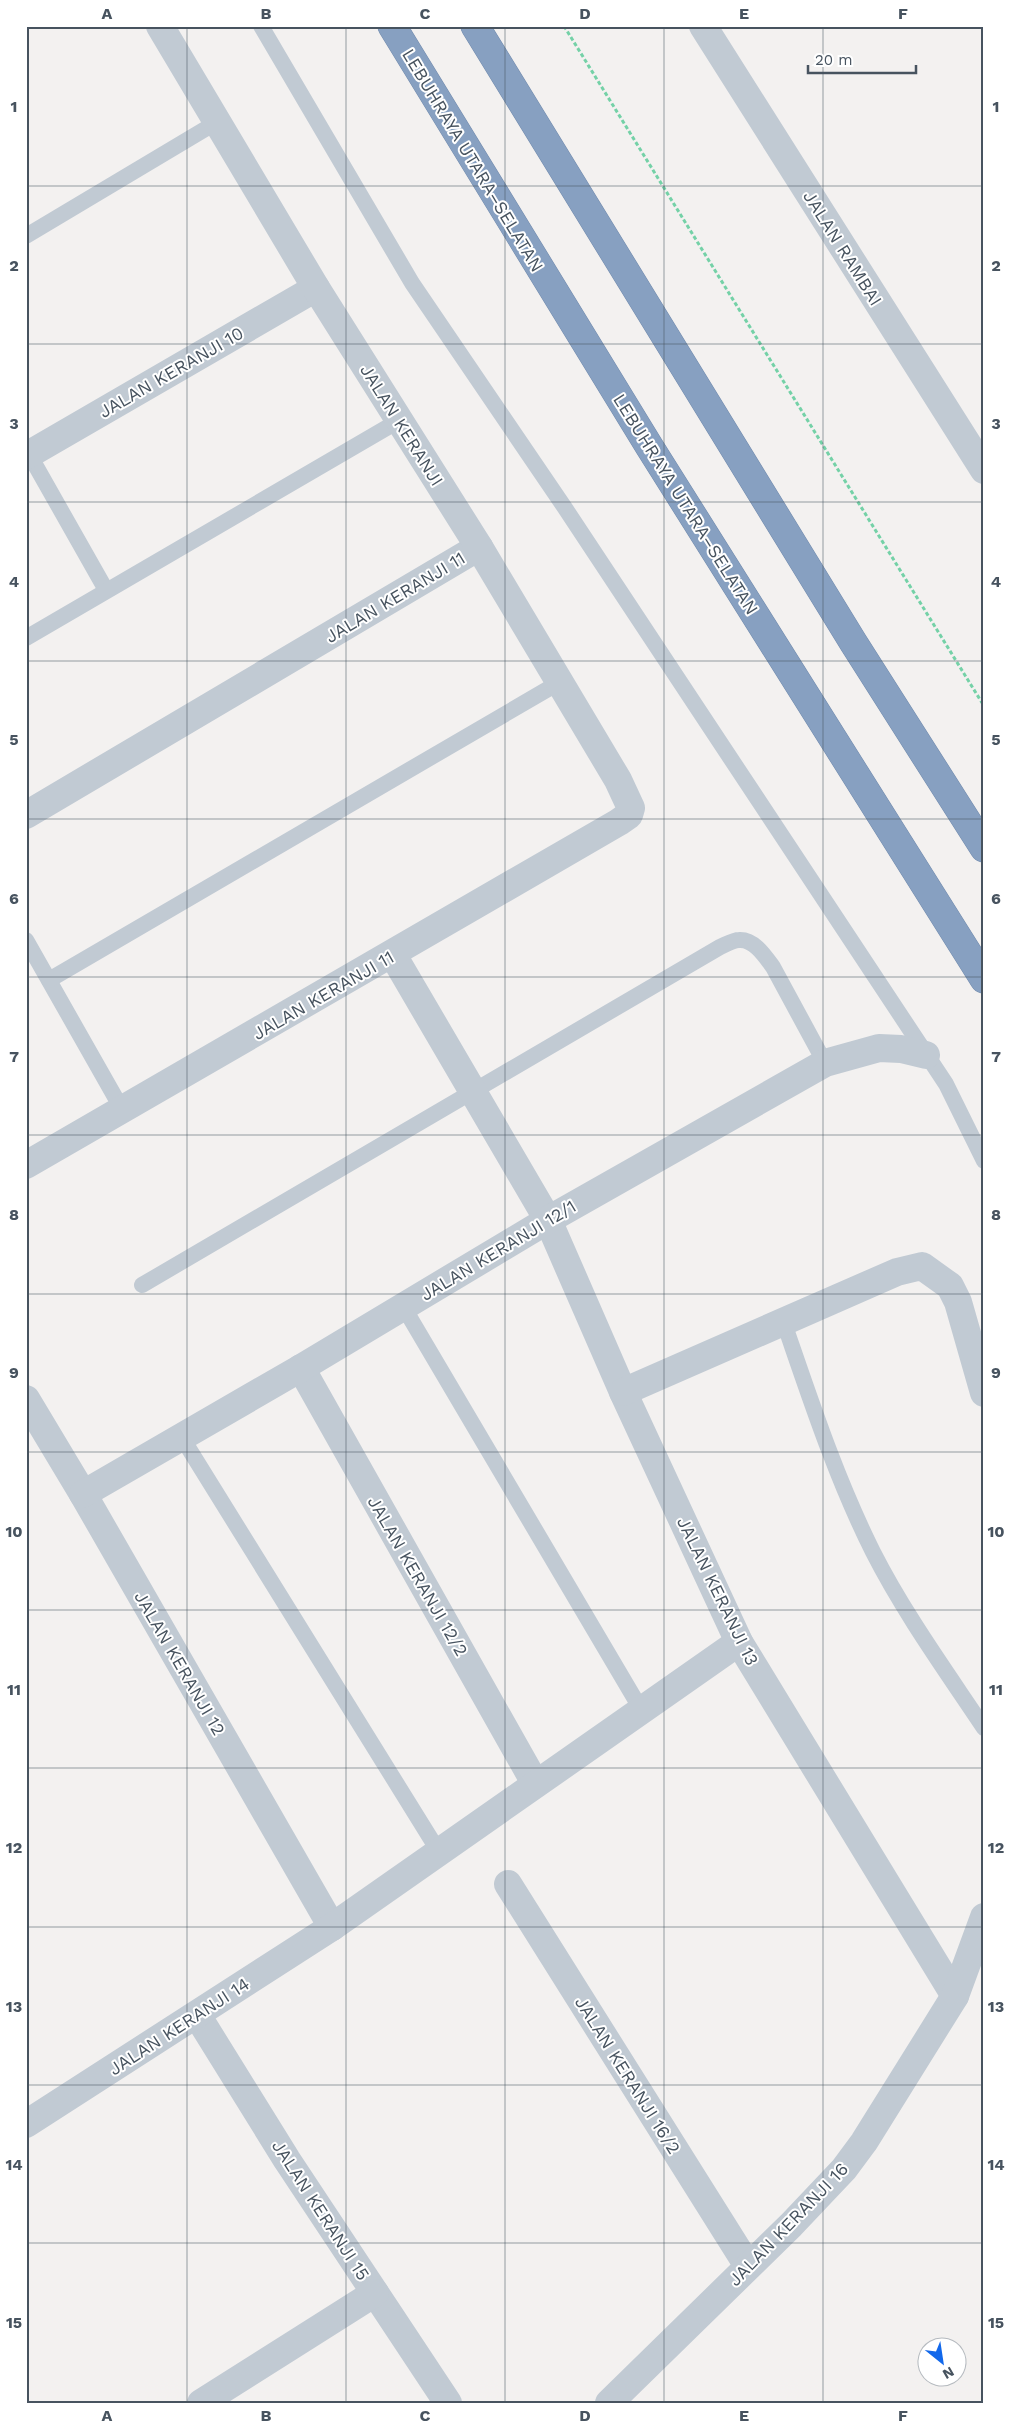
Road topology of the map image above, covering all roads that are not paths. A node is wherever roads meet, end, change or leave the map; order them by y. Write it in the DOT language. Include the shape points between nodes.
graph roads {
  1 [pos="160,26"];
  2 [pos="261,26"];
  3 [pos="392,26"];
  4 [pos="475,26"];
  5 [pos="703,26"];
  6 [pos="217,122"];
  7 [pos="26,236"];
  8 [pos="316,288"];
  9 [pos="400,420"];
  10 [pos="28,455"];
  11 [pos="984,470"];
  12 [pos="479,547"];
  13 [pos="106,590"];
  14 [pos="26,638"];
  15 [pos="560,682"];
  16 [pos="26,815"];
  17 [pos="619,822"];
  18 [pos="984,848"];
  19 [pos="26,940"];
  20 [pos="393,955"];
  21 [pos="984,979"];
  22 [pos="49,980"];
  23 [pos="926,1055"];
  24 [pos="825,1063"];
  25 [pos="474,1093"];
  26 [pos="123,1111"];
  27 [pos="984,1161"];
  28 [pos="26,1165"];
  29 [pos="548,1220"];
  30 [pos="142,1285"];
  31 [pos="403,1306"];
  32 [pos="784,1323"];
  33 [pos="301,1368"];
  34 [pos="623,1392"];
  35 [pos="984,1394"];
  36 [pos="26,1399"];
  37 [pos="181,1436"];
  38 [pos="83,1494"];
  39 [pos="738,1642"];
  40 [pos="642,1711"];
  41 [pos="984,1728"];
  42 [pos="535,1783"];
  43 [pos="439,1852"];
  44 [pos="508,1884"];
  45 [pos="984,1917"];
  46 [pos="332,1927"];
  47 [pos="954,1996"];
  48 [pos="196,2015"];
  49 [pos="26,2124"];
  50 [pos="748,2266"];
  51 [pos="375,2293"];
  52 [pos="201,2403"];
  53 [pos="448,2403"];
  54 [pos="609,2403"];
  1 -- 6 [label="street, JALAN KERANJI"];
  2 -- 23 [label="lane" via="412,283 560,500"];
  3 -- 21 [label="highway, LEBUHRAYA UTARA–SELATAN" via="644,438"];
  4 -- 18 [label="highway" via="848,634"];
  5 -- 11 [label="street, JALAN RAMBAI"];
  6 -- 7 [label="lane"];
  6 -- 8 [label="street, JALAN KERANJI"];
  8 -- 9 [label="street, JALAN KERANJI"];
  8 -- 10 [label="street, JALAN KERANJI 10"];
  9 -- 12 [label="street, JALAN KERANJI"];
  9 -- 13 [label="lane"];
  10 -- 13 [label="lane"];
  12 -- 15 [label="street, JALAN KERANJI"];
  12 -- 16 [label="street, JALAN KERANJI 11"];
  13 -- 14 [label="lane"];
  15 -- 17 [label="street, JALAN KERANJI" via="629,799 629,815"];
  15 -- 22 [label="lane"];
  17 -- 20 [label="street, JALAN KERANJI 11"];
  19 -- 22 [label="lane"];
  20 -- 25 [label="street, JALAN KERANJI 13"];
  20 -- 26 [label="street, JALAN KERANJI 11"];
  22 -- 26 [label="lane"];
  23 -- 24 [label="street, JALAN KERANJI 12/1" via="879,1048"];
  23 -- 27 [label="lane" via="946,1084"];
  24 -- 25 [label="lane" via="773,967 751,942 739,940 720,947"];
  24 -- 29 [label="street, JALAN KERANJI 12/1"];
  25 -- 29 [label="street, JALAN KERANJI 13"];
  25 -- 30 [label="lane"];
  26 -- 28 [label="street, JALAN KERANJI 11"];
  29 -- 31 [label="street, JALAN KERANJI 12/1"];
  29 -- 34 [label="street, JALAN KERANJI 13"];
  31 -- 33 [label="street, JALAN KERANJI 12/1"];
  31 -- 40 [label="lane"];
  32 -- 34 [label="street"];
  32 -- 35 [label="street" via="897,1272 922,1266 950,1286 958,1302"];
  32 -- 41 [label="lane" via="829,1454 874,1553 899,1598"];
  33 -- 37 [label="street, JALAN KERANJI 12/1"];
  33 -- 42 [label="street, JALAN KERANJI 12/2"];
  34 -- 39 [label="street, JALAN KERANJI 13"];
  36 -- 38 [label="street, JALAN KERANJI 12"];
  37 -- 38 [label="street, JALAN KERANJI 12/1"];
  37 -- 43 [label="lane"];
  38 -- 46 [label="street, JALAN KERANJI 12"];
  39 -- 40 [label="street, JALAN KERANJI 14"];
  39 -- 47 [label="street, JALAN KERANJI 13"];
  40 -- 42 [label="street, JALAN KERANJI 14"];
  42 -- 43 [label="street, JALAN KERANJI 14"];
  43 -- 46 [label="street, JALAN KERANJI 14"];
  44 -- 50 [label="street, JALAN KERANJI 16/2"];
  45 -- 47 [label="street, JALAN KERANJI 16"];
  46 -- 48 [label="street, JALAN KERANJI 14"];
  47 -- 50 [label="street, JALAN KERANJI 16" via="864,2142 819,2197"];
  48 -- 49 [label="street, JALAN KERANJI 14"];
  48 -- 51 [label="street, JALAN KERANJI 15"];
  50 -- 54 [label="street, JALAN KERANJI 16"];
  51 -- 52 [label="street"];
  51 -- 53 [label="street, JALAN KERANJI 15"];
}
